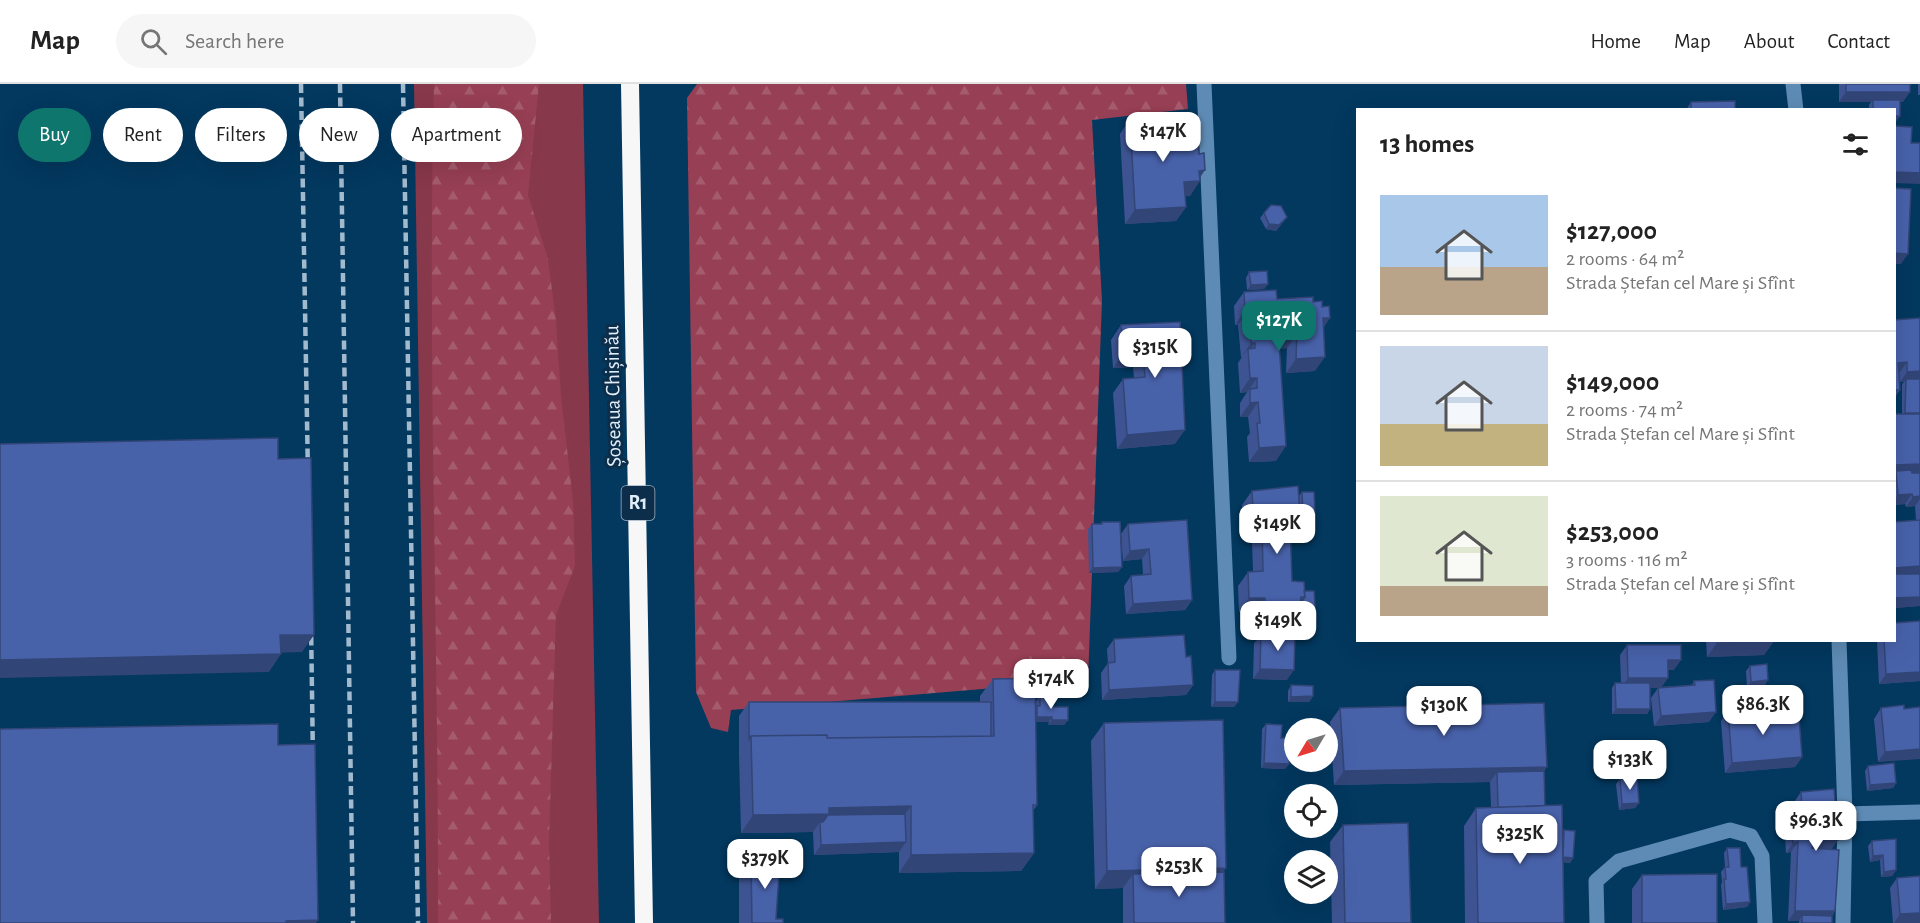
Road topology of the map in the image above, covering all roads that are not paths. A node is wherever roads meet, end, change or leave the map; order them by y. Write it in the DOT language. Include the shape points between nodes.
graph roads {
  1 [pos="630,84"];
  2 [pos="1204,84"];
  3 [pos="1793,84"];
  4 [pos="1796,108"];
  5 [pos="1839,642"];
  6 [pos="1229,658"];
  7 [pos="1920,812"];
  8 [pos="1845,814"];
  9 [pos="644,923"];
  10 [pos="1597,923"];
  11 [pos="1765,923"];
  12 [pos="1843,923"];
  1 -- 9 [label="highway, Șoseaua Chișinău / R1"];
  2 -- 6 [label="street"];
  3 -- 4 [label="street"];
  5 -- 8 [label="street"];
  7 -- 8 [label="street"];
  8 -- 12 [label="street"];
  10 -- 11 [label="street" via="1596,881 1619,861 1730,830 1751,836 1762,856"];
}
